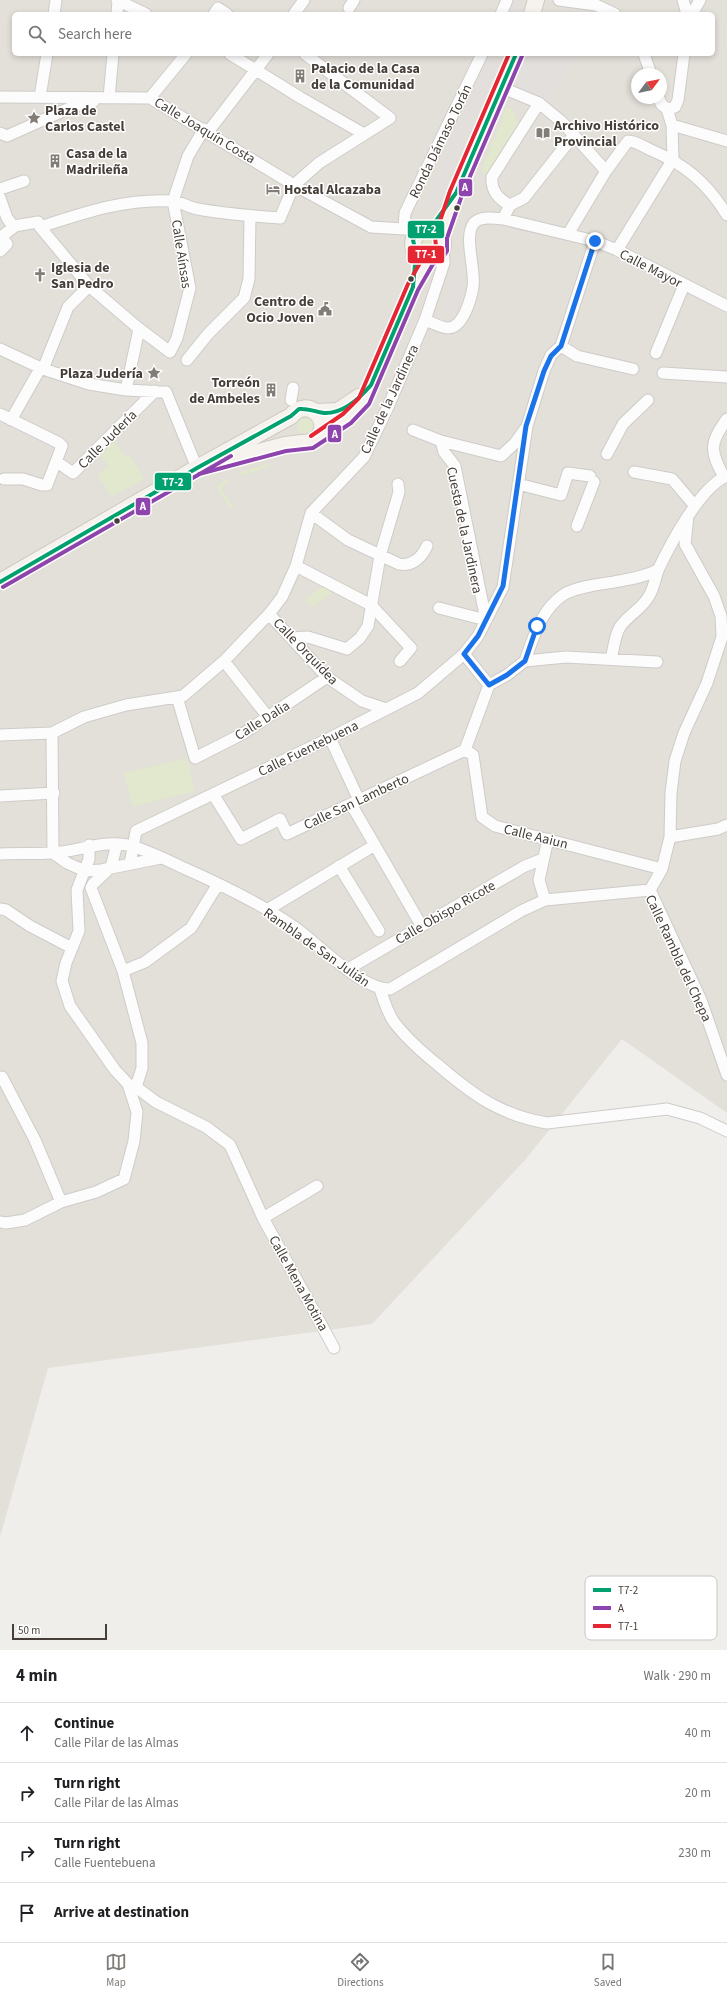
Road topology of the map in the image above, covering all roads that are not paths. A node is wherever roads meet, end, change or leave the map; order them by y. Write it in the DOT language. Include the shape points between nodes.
graph roads {
  1 [pos="56,0"];
  2 [pos="118,0"];
  3 [pos="304,0"];
  4 [pos="507,0"];
  5 [pos="536,0"];
  6 [pos="559,0"];
  7 [pos="683,0"];
  8 [pos="700,0"];
  9 [pos="54,12"];
  10 [pos="117,12"];
  11 [pos="142,12"];
  12 [pos="295,12"];
  13 [pos="502,12"];
  14 [pos="533,12"];
  15 [pos="611,12"];
  16 [pos="686,12"];
  17 [pos="693,12"];
  18 [pos="48,56"];
  19 [pos="113,56"];
  20 [pos="184,56"];
  21 [pos="233,56"];
  22 [pos="266,56"];
  23 [pos="308,56"];
  24 [pos="481,56"];
  25 [pos="515,56"];
  26 [pos="645,56"];
  27 [pos="684,56"];
  28 [pos="649,68"];
  29 [pos="256,69"];
  30 [pos="503,88"];
  31 [pos="0,97"];
  32 [pos="40,97"];
  33 [pos="109,98"];
  34 [pos="150,98"];
  35 [pos="539,103"];
  36 [pos="661,104"];
  37 [pos="667,109"];
  38 [pos="672,125"];
  39 [pos="206,130"];
  40 [pos="0,133"];
  41 [pos="364,134"];
  42 [pos="574,135"];
  43 [pos="727,141"];
  44 [pos="673,159"];
  45 [pos="606,171"];
  46 [pos="24,181"];
  47 [pos="294,185"];
  48 [pos="0,189"];
  49 [pos="0,198"];
  50 [pos="174,200"];
  51 [pos="510,205"];
  52 [pos="0,213"];
  53 [pos="727,215"];
  54 [pos="250,216"];
  55 [pos="503,219"];
  56 [pos="39,224"];
  57 [pos="14,226"];
  58 [pos="404,229"];
  59 [pos="568,234"];
  60 [pos="0,236"];
  61 [pos="595,241"];
  62 [pos="433,246"];
  63 [pos="617,250"];
  64 [pos="0,251"];
  65 [pos="684,285"];
  66 [pos="89,286"];
  67 [pos="727,306"];
  68 [pos="425,320"];
  69 [pos="139,329"];
  70 [pos="561,346"];
  71 [pos="0,349"];
  72 [pos="656,353"];
  73 [pos="187,360"];
  74 [pos="42,368"];
  75 [pos="634,369"];
  76 [pos="663,373"];
  77 [pos="727,377"];
  78 [pos="371,385"];
  79 [pos="293,388"];
  80 [pos="126,390"];
  81 [pos="155,391"];
  82 [pos="291,400"];
  83 [pos="648,400"];
  84 [pos="317,412"];
  85 [pos="0,414"];
  86 [pos="290,416"];
  87 [pos="727,419"];
  88 [pos="11,420"];
  89 [pos="526,426"];
  90 [pos="413,430"];
  91 [pos="320,435"];
  92 [pos="441,441"];
  93 [pos="301,442"];
  94 [pos="607,454"];
  95 [pos="57,462"];
  96 [pos="197,468"];
  97 [pos="634,472"];
  98 [pos="725,477"];
  99 [pos="1,481"];
  100 [pos="398,484"];
  101 [pos="518,484"];
  102 [pos="694,506"];
  103 [pos="311,513"];
  104 [pos="688,516"];
  105 [pos="577,526"];
  106 [pos="427,546"];
  107 [pos="380,556"];
  108 [pos="296,566"];
  109 [pos="658,570"];
  110 [pos="0,582"];
  111 [pos="371,605"];
  112 [pos="439,608"];
  113 [pos="269,614"];
  114 [pos="486,620"];
  115 [pos="291,638"];
  116 [pos="464,654"];
  117 [pos="611,659"];
  118 [pos="224,661"];
  119 [pos="400,661"];
  120 [pos="525,661"];
  121 [pos="657,662"];
  122 [pos="327,677"];
  123 [pos="489,685"];
  124 [pos="177,697"];
  125 [pos="386,710"];
  126 [pos="268,717"];
  127 [pos="52,733"];
  128 [pos="0,735"];
  129 [pos="330,738"];
  130 [pos="464,750"];
  131 [pos="54,793"];
  132 [pos="213,794"];
  133 [pos="0,796"];
  134 [pos="355,802"];
  135 [pos="727,825"];
  136 [pos="670,836"];
  137 [pos="548,839"];
  138 [pos="118,844"];
  139 [pos="89,845"];
  140 [pos="375,845"];
  141 [pos="134,846"];
  142 [pos="53,853"];
  143 [pos="0,854"];
  144 [pos="162,858"];
  145 [pos="543,859"];
  146 [pos="130,864"];
  147 [pos="339,866"];
  148 [pos="111,868"];
  149 [pos="662,869"];
  150 [pos="85,871"];
  151 [pos="218,884"];
  152 [pos="650,890"];
  153 [pos="545,900"];
  154 [pos="0,909"];
  155 [pos="267,910"];
  156 [pos="421,925"];
  157 [pos="379,931"];
  158 [pos="72,948"];
  159 [pos="348,969"];
  160 [pos="123,971"];
  161 [pos="380,989"];
  162 [pos="727,1075"];
  163 [pos="2,1077"];
  164 [pos="132,1086"];
  165 [pos="727,1131"];
  166 [pos="317,1186"];
  167 [pos="61,1202"];
  168 [pos="263,1218"];
  169 [pos="0,1222"];
  170 [pos="334,1348"];
  1 -- 9 [label="street"];
  2 -- 10 [label="street"];
  2 -- 11 [label="street"];
  3 -- 12 [label="street"];
  4 -- 13 [label="street"];
  5 -- 14 [label="main road"];
  6 -- 15 [label="street" via="596,5"];
  7 -- 16 [label="street"];
  8 -- 17 [label="street"];
  18 -- 32 [label="street"];
  19 -- 33 [label="street"];
  20 -- 34 [label="street"];
  21 -- 29 [label="street"];
  22 -- 29 [label="street"];
  23 -- 41 [label="street" via="390,118"];
  24 -- 58 [label="street, Ronda Dámaso Torán" via="405,213"];
  25 -- 30 [label="main road"];
  26 -- 28 [label="street"];
  27 -- 37 [label="street" via="678,100 675,107"];
  29 -- 39 [label="street"];
  29 -- 41 [label="street"];
  30 -- 35 [label="street"];
  30 -- 62 [label="main road"];
  31 -- 32 [label="street"];
  32 -- 33 [label="street"];
  33 -- 34 [label="street, Calle Joaquín Costa"];
  33 -- 40 [label="street" via="72,107 7,136"];
  34 -- 39 [label="street, Calle Joaquín Costa"];
  35 -- 42 [label="street"];
  35 -- 51 [label="street" via="492,177 495,193"];
  36 -- 37 [label="street"];
  37 -- 38 [label="street"];
  38 -- 43 [label="street"];
  38 -- 44 [label="street"];
  39 -- 47 [label="street, Calle Joaquín Costa"];
  39 -- 50 [label="street" via="188,156"];
  41 -- 47 [label="street" via="319,162"];
  42 -- 45 [label="street"];
  42 -- 51 [label="street" via="524,198"];
  44 -- 45 [label="street" via="628,141"];
  44 -- 53 [label="street" via="698,178"];
  44 -- 63 [label="street"];
  45 -- 59 [label="street"];
  46 -- 48 [label="street"];
  47 -- 54 [label="street" via="280,218"];
  47 -- 58 [label="street, Calle Joaquín Costa" via="371,228"];
  49 -- 57 [label="street" via="7,218"];
  50 -- 54 [label="street" via="190,208"];
  50 -- 56 [label="street" via="113,205"];
  50 -- 69 [label="street, Calle Aínsas" via="190,288 177,338 170,352"];
  51 -- 55 [label="street"];
  52 -- 60 [label="street" via="9,226"];
  54 -- 73 [label="street" via="249,279 244,298 208,334"];
  55 -- 59 [label="street, Calle Mayor"];
  55 -- 68 [label="street" via="479,219 473,224 470,234 473,286 463,318 457,325 447,328"];
  56 -- 57 [label="street"];
  56 -- 66 [label="street"];
  57 -- 64 [label="street" via="1,236 7,244"];
  58 -- 62 [label="street, Calle Joaquín Costa"];
  59 -- 61 [label="street, Calle Mayor"];
  61 -- 63 [label="street, Calle Mayor"];
  61 -- 70 [label="street, Calle Fuentebuena"];
  62 -- 68 [label="street, Calle de la Jardinera"];
  62 -- 78 [label="main road"];
  63 -- 65 [label="street, Calle Mayor"];
  65 -- 67 [label="street, Calle Mayor"];
  65 -- 72 [label="street"];
  66 -- 69 [label="street"];
  66 -- 74 [label="street" via="68,307"];
  68 -- 103 [label="street, Calle de la Jardinera" via="364,457"];
  69 -- 80 [label="street"];
  70 -- 75 [label="street" via="577,356"];
  70 -- 89 [label="street, Calle Fuentebuena" via="551,356 544,371"];
  71 -- 74 [label="street"];
  74 -- 80 [label="street" via="89,384"];
  74 -- 88 [label="street"];
  76 -- 77 [label="street"];
  78 -- 84 [label="main road" via="350,404 332,412"];
  78 -- 91 [label="main road" via="364,401 347,419"];
  79 -- 82 [label="street"];
  80 -- 81 [label="street"];
  81 -- 95 [label="street, Calle Judería" via="72,473"];
  81 -- 96 [label="street" via="166,392"];
  83 -- 94 [label="street" via="623,424"];
  84 -- 86 [label="main road" via="305,408 296,410"];
  84 -- 91 [label="main road" via="322,421"];
  85 -- 88 [label="street"];
  86 -- 93 [label="main road" via="290,434"];
  86 -- 96 [label="main road"];
  87 -- 98 [label="street" via="715,440 712,453"];
  88 -- 95 [label="street" via="59,443 62,450"];
  89 -- 92 [label="street, Cuesta de la Jardinera" via="515,443 501,456"];
  89 -- 101 [label="street, Calle Fuentebuena"];
  90 -- 92 [label="street, Cuesta de la Jardinera"];
  91 -- 93 [label="main road" via="311,442"];
  92 -- 114 [label="street, Cuesta de la Jardinera" via="444,452 455,466"];
  93 -- 96 [label="main road"];
  95 -- 99 [label="street" via="47,485 23,479"];
  96 -- 110 [label="main road"];
  97 -- 102 [label="street" via="672,479"];
  98 -- 102 [label="street"];
  100 -- 107 [label="street" via="399,492"];
  101 -- 105 [label="street" via="561,496 568,473 592,479"];
  101 -- 114 [label="street, Calle Fuentebuena" via="503,586"];
  102 -- 104 [label="street"];
  103 -- 107 [label="street" via="348,540"];
  103 -- 108 [label="street, Calle de la Jardinera"];
  104 -- 109 [label="street"];
  104 -- 136 [label="street" via="685,544 714,596 721,616 722,637 707,683 684,732 675,761"];
  106 -- 107 [label="street" via="420,556 406,565"];
  107 -- 111 [label="street"];
  108 -- 111 [label="street"];
  108 -- 113 [label="street, Calle de la Jardinera" via="282,597"];
  109 -- 117 [label="street" via="655,587 646,603 621,626"];
  109 -- 120 [label="street" via="645,576 590,586 563,594 537,626"];
  111 -- 115 [label="street" via="368,626 360,638 347,649 308,637"];
  111 -- 119 [label="street" via="411,648"];
  112 -- 114 [label="street"];
  113 -- 115 [label="street, Calle Orquídea"];
  113 -- 118 [label="street, Calle de la Jardinera"];
  114 -- 116 [label="street, Calle Fuentebuena"];
  115 -- 122 [label="street, Calle Orquídea"];
  116 -- 123 [label="street"];
  116 -- 125 [label="street, Calle Fuentebuena" via="418,693"];
  117 -- 120 [label="street" via="566,657"];
  117 -- 121 [label="street"];
  118 -- 124 [label="street, Calle de la Jardinera" via="184,696"];
  118 -- 126 [label="street"];
  120 -- 123 [label="street"];
  122 -- 125 [label="street, Calle Orquídea" via="362,700"];
  122 -- 126 [label="street, Calle Dalia"];
  123 -- 130 [label="street"];
  124 -- 126 [label="street, Calle Dalia" via="195,758 244,733"];
  124 -- 127 [label="street, Calle de la Jardinera" via="126,705 84,717"];
  125 -- 129 [label="street, Calle Fuentebuena"];
  127 -- 128 [label="street"];
  127 -- 131 [label="street"];
  129 -- 132 [label="street, Calle Fuentebuena"];
  129 -- 134 [label="street"];
  130 -- 134 [label="street, Calle San Lamberto"];
  130 -- 137 [label="street, Calle Aaiun" via="473,755 482,817 495,826"];
  131 -- 133 [label="street"];
  131 -- 142 [label="street"];
  132 -- 134 [label="street, Calle San Lamberto" via="241,839 280,820 287,834"];
  132 -- 141 [label="street, Calle Fuentebuena" via="136,831"];
  134 -- 140 [label="street"];
  135 -- 136 [label="street" via="718,829"];
  136 -- 149 [label="street"];
  137 -- 145 [label="street"];
  137 -- 149 [label="street, Calle Aaiun"];
  138 -- 139 [label="street, Rambla de San Julián"];
  138 -- 141 [label="street, Rambla de San Julián"];
  138 -- 148 [label="street"];
  139 -- 142 [label="street, Rambla de San Julián"];
  139 -- 150 [label="street, Calle Mena Motina" via="89,859"];
  140 -- 147 [label="street"];
  140 -- 156 [label="street"];
  141 -- 144 [label="street, Rambla de San Julián"];
  141 -- 146 [label="street, Calle Fuentebuena"];
  142 -- 143 [label="street, Rambla de San Julián"];
  142 -- 150 [label="street"];
  144 -- 146 [label="street"];
  144 -- 151 [label="street, Rambla de San Julián"];
  145 -- 153 [label="street" via="539,880"];
  145 -- 156 [label="street, Calle Obispo Ricote" via="525,866"];
  146 -- 148 [label="street"];
  147 -- 155 [label="street"];
  147 -- 157 [label="street"];
  148 -- 150 [label="street"];
  148 -- 160 [label="street" via="91,888"];
  149 -- 152 [label="street"];
  150 -- 158 [label="street, Calle Mena Motina" via="77,890 79,931"];
  151 -- 155 [label="street, Rambla de San Julián"];
  151 -- 160 [label="street" via="191,928 145,962"];
  152 -- 153 [label="street, Calle Rambla del Chepa"];
  152 -- 162 [label="street, Calle Rambla del Chepa" via="702,1000"];
  153 -- 161 [label="street, Calle Rambla del Chepa" via="521,911 390,989"];
  154 -- 158 [label="street"];
  155 -- 159 [label="street, Rambla de San Julián" via="293,926"];
  156 -- 159 [label="street, Calle Obispo Ricote"];
  158 -- 164 [label="street, Calle Mena Motina" via="62,981 70,1006 115,1070"];
  159 -- 161 [label="street, Rambla de San Julián" via="364,982"];
  160 -- 164 [label="street" via="142,1043 142,1068"];
  161 -- 165 [label="street, Rambla de San Julián" via="385,1006 395,1023 424,1054 471,1093 498,1109 528,1120 547,1123 667,1109 700,1118"];
  163 -- 167 [label="street" via="35,1140"];
  164 -- 167 [label="street" via="137,1112 134,1141 124,1179 96,1192"];
  164 -- 168 [label="street, Calle Mena Motina" via="156,1102 206,1128 230,1145"];
  166 -- 168 [label="street, Calle Mena Motina"];
  167 -- 169 [label="street" via="25,1220"];
  168 -- 170 [label="street, Calle Mena Motina"];
}
